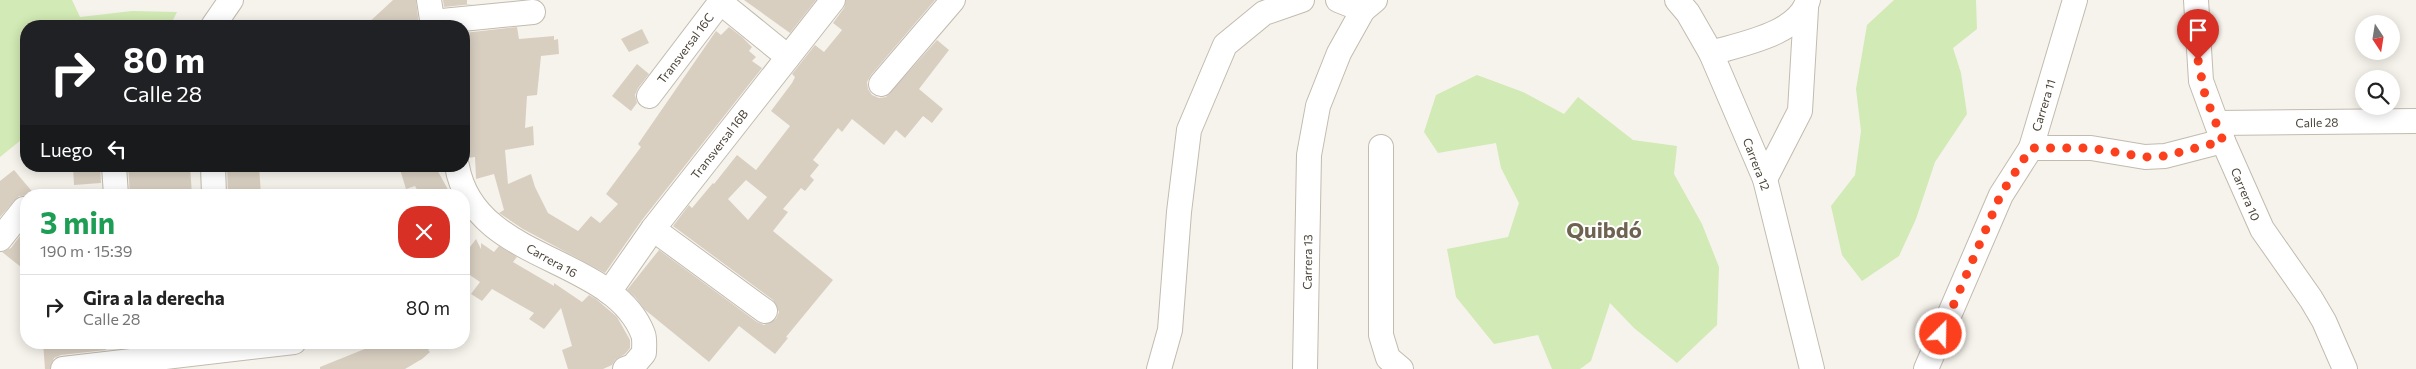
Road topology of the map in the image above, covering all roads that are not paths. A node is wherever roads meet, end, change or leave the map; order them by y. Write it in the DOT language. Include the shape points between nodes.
graph roads {
  1 [pos="230,0"];
  2 [pos="833,0"];
  3 [pos="953,0"];
  4 [pos="1302,0"];
  5 [pos="1338,0"];
  6 [pos="1677,0"];
  7 [pos="2075,0"];
  8 [pos="2196,0"];
  9 [pos="721,1"];
  10 [pos="1369,5"];
  11 [pos="1807,5"];
  12 [pos="533,12"];
  13 [pos="431,16"];
  14 [pos="217,20"];
  15 [pos="1711,53"];
  16 [pos="788,57"];
  17 [pos="882,84"];
  18 [pos="649,96"];
  19 [pos="2416,122"];
  20 [pos="2220,132"];
  21 [pos="1381,147"];
  22 [pos="2031,148"];
  23 [pos="114,172"];
  24 [pos="213,172"];
  25 [pos="458,172"];
  26 [pos="1765,179"];
  27 [pos="116,189"];
  28 [pos="214,189"];
  29 [pos="464,189"];
  30 [pos="470,200"];
  31 [pos="20,214"];
  32 [pos="652,229"];
  33 [pos="0,239"];
  34 [pos="609,292"];
  35 [pos="765,312"];
  36 [pos="251,349"];
  37 [pos="126,352"];
  38 [pos="221,354"];
  39 [pos="63,369"];
  40 [pos="625,369"];
  41 [pos="1159,369"];
  42 [pos="1305,369"];
  43 [pos="1401,369"];
  44 [pos="1812,369"];
  45 [pos="1926,369"];
  46 [pos="2345,369"];
  1 -- 14 [label="street"];
  2 -- 16 [label="street, Transversal 16B"];
  3 -- 17 [label="street"];
  4 -- 41 [label="street" via="1264,12 1225,45 1189,130 1170,330"];
  5 -- 10 [label="street"];
  6 -- 15 [label="street, Carrera 12"];
  7 -- 22 [label="street, Carrera 11"];
  8 -- 20 [label="street, Carrera 10" via="2201,81"];
  9 -- 16 [label="street"];
  9 -- 18 [label="street, Transversal 16C"];
  10 -- 42 [label="street, Carrera 13" via="1340,53 1318,106 1309,155"];
  11 -- 15 [label="street" via="1775,34"];
  11 -- 26 [label="street" via="1800,111"];
  12 -- 13 [label="street"];
  15 -- 26 [label="street, Carrera 12"];
  16 -- 32 [label="street, Transversal 16B"];
  19 -- 20 [label="street, Calle 28"];
  20 -- 22 [label="street, Calle 28" via="2165,156 2145,157 2090,148"];
  20 -- 46 [label="street, Carrera 10" via="2262,229 2311,299"];
  21 -- 43 [label="street" via="1381,335 1388,358"];
  22 -- 45 [label="street, Carrera 11" via="2001,194"];
  23 -- 27 [label="street"];
  24 -- 28 [label="street"];
  25 -- 29 [label="street, Carrera 16"];
  26 -- 44 [label="street, Carrera 12"];
  30 -- 34 [label="street, Carrera 16" via="476,211 498,231"];
  31 -- 33 [label="street"];
  32 -- 34 [label="street, Transversal 16B"];
  32 -- 35 [label="street"];
  34 -- 40 [label="street, Carrera 16" via="630,310 644,335 644,353 633,366"];
  36 -- 38 [label="street"];
  37 -- 38 [label="street"];
  37 -- 39 [label="street"];
}
